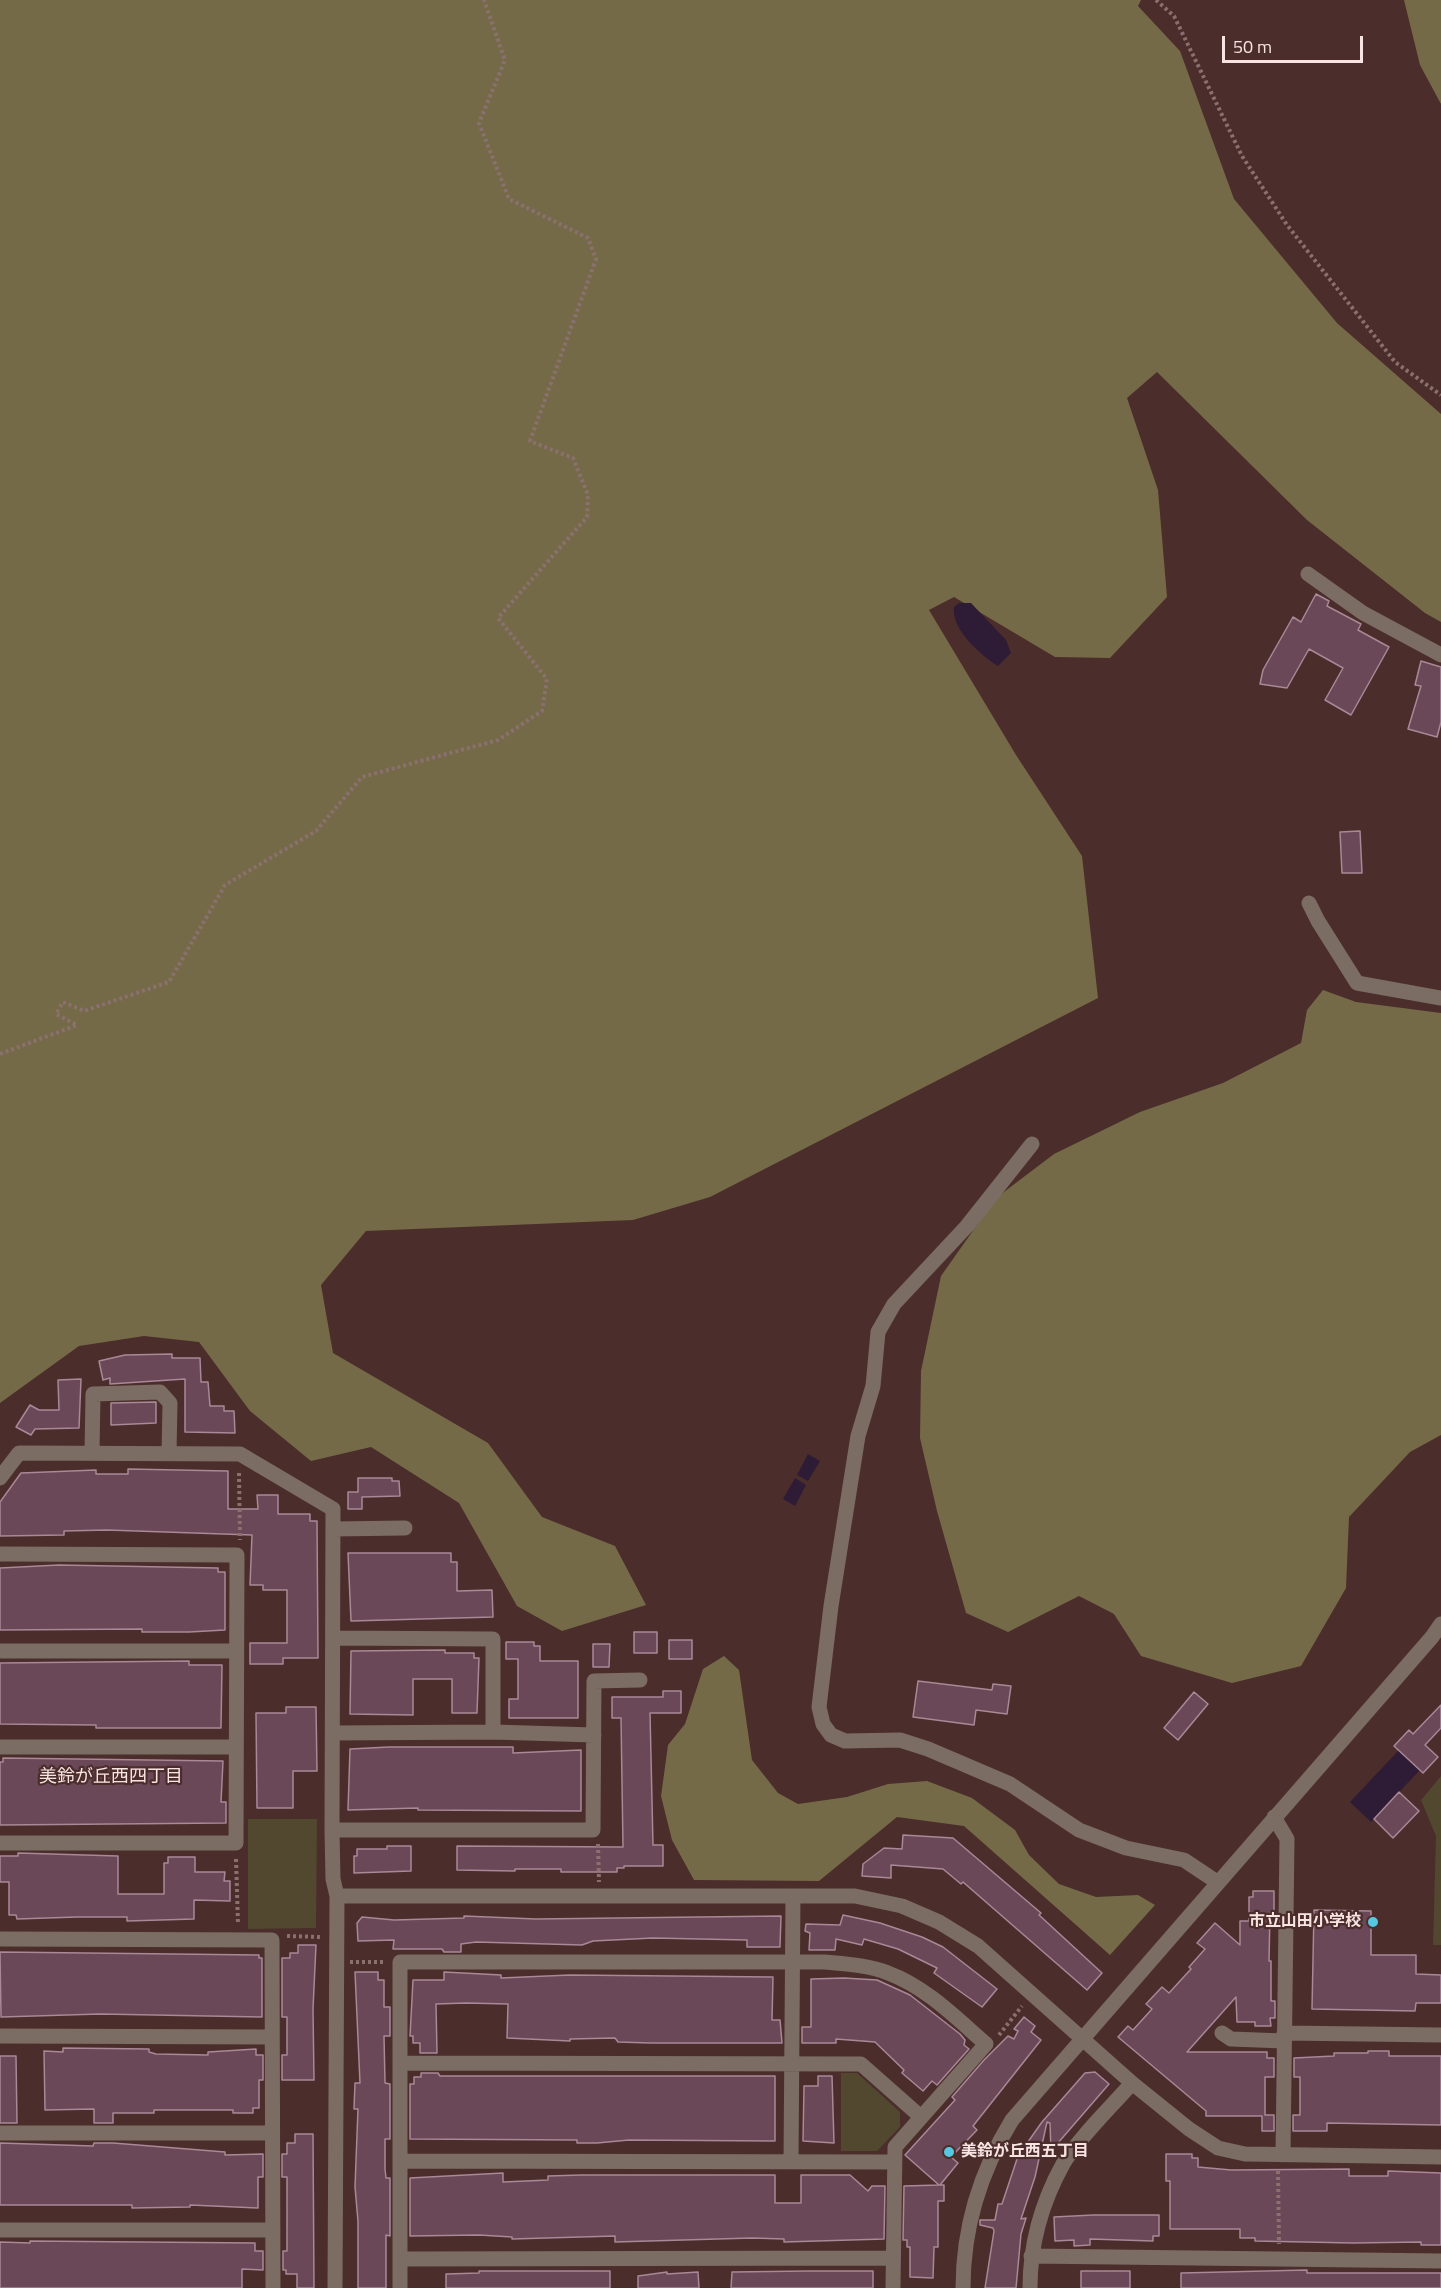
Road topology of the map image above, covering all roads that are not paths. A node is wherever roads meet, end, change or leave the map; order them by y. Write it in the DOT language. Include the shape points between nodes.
graph roads {
  1 [pos="1308,574"];
  2 [pos="1441,655"];
  3 [pos="1309,903"];
  4 [pos="1441,998"];
  5 [pos="1032,1144"];
  6 [pos="92,1453"];
  7 [pos="169,1453"];
  8 [pos="0,1478"];
  9 [pos="405,1528"];
  10 [pos="333,1529"];
  11 [pos="0,1554"];
  12 [pos="1441,1624"];
  13 [pos="334,1638"];
  14 [pos="0,1651"];
  15 [pos="236,1651"];
  16 [pos="640,1680"];
  17 [pos="493,1732"];
  18 [pos="333,1733"];
  19 [pos="594,1735"];
  20 [pos="236,1746"];
  21 [pos="0,1747"];
  22 [pos="1274,1817"];
  23 [pos="332,1830"];
  24 [pos="0,1843"];
  25 [pos="1217,1882"];
  26 [pos="337,1896"];
  27 [pos="793,1896"];
  28 [pos="0,1939"];
  29 [pos="793,1963"];
  30 [pos="1222,2033"];
  31 [pos="1441,2035"];
  32 [pos="0,2036"];
  33 [pos="272,2037"];
  34 [pos="1284,2037"];
  35 [pos="1082,2038"];
  36 [pos="400,2063"];
  37 [pos="793,2064"];
  38 [pos="1132,2083"];
  39 [pos="921,2117"];
  40 [pos="0,2133"];
  41 [pos="272,2133"];
  42 [pos="1441,2157"];
  43 [pos="1281,2159"];
  44 [pos="400,2161"];
  45 [pos="791,2161"];
  46 [pos="894,2162"];
  47 [pos="0,2230"];
  48 [pos="273,2230"];
  49 [pos="1031,2256"];
  50 [pos="893,2258"];
  51 [pos="400,2259"];
  52 [pos="1441,2261"];
  53 [pos="273,2288"];
  54 [pos="335,2288"];
  55 [pos="400,2288"];
  56 [pos="893,2288"];
  57 [pos="963,2288"];
  58 [pos="1030,2288"];
  1 -- 2 [label="street" via="1363,613"];
  3 -- 4 [label="street" via="1357,983"];
  5 -- 25 [label="street" via="967,1226 894,1304 878,1332 873,1386 858,1436 831,1606 819,1707 823,1724 831,1735 845,1742 900,1740 928,1749 1010,1784 1079,1830 1126,1848 1184,1860"];
  6 -- 7 [label="street"];
  6 -- 7 [label="street" via="93,1394 160,1392 170,1403"];
  6 -- 8 [label="street" via="19,1453"];
  7 -- 10 [label="street" via="240,1454 333,1509"];
  9 -- 10 [label="street"];
  10 -- 13 [label="street"];
  11 -- 15 [label="street" via="237,1556"];
  12 -- 22 [label="street"];
  13 -- 17 [label="street" via="493,1639"];
  13 -- 18 [label="street"];
  14 -- 15 [label="street"];
  15 -- 20 [label="street"];
  16 -- 19 [label="street" via="594,1680"];
  17 -- 18 [label="street"];
  17 -- 19 [label="street"];
  18 -- 23 [label="street"];
  19 -- 23 [label="street" via="593,1830"];
  20 -- 21 [label="street"];
  20 -- 24 [label="street" via="236,1843"];
  22 -- 25 [label="street"];
  22 -- 34 [label="street" via="1287,1839"];
  23 -- 26 [label="street"];
  25 -- 35 [label="street"];
  26 -- 27 [label="street"];
  26 -- 54 [label="street"];
  27 -- 29 [label="street"];
  27 -- 35 [label="street" via="855,1896 902,1906 939,1922 978,1946"];
  28 -- 33 [label="street" via="272,1940"];
  29 -- 36 [label="street" via="400,1962"];
  29 -- 37 [label="street"];
  29 -- 39 [label="street" via="860,1965 888,1973 922,1990 986,2044"];
  30 -- 34 [label="street" via="1231,2039"];
  31 -- 34 [label="street"];
  32 -- 33 [label="street"];
  33 -- 41 [label="street"];
  34 -- 43 [label="street"];
  35 -- 38 [label="street"];
  35 -- 57 [label="street" via="1012,2120 994,2148 966,2233"];
  36 -- 37 [label="street"];
  36 -- 44 [label="street"];
  37 -- 39 [label="street" via="861,2064"];
  37 -- 45 [label="street"];
  38 -- 43 [label="street" via="1218,2148"];
  38 -- 49 [label="street" via="1064,2162 1044,2206"];
  39 -- 46 [label="street" via="895,2147"];
  40 -- 41 [label="street"];
  41 -- 48 [label="street"];
  42 -- 43 [label="street"];
  44 -- 45 [label="street"];
  44 -- 51 [label="street"];
  45 -- 46 [label="street"];
  46 -- 50 [label="street"];
  47 -- 48 [label="street"];
  48 -- 53 [label="street"];
  49 -- 52 [label="street"];
  49 -- 58 [label="street"];
  50 -- 51 [label="street"];
  50 -- 56 [label="street"];
  51 -- 55 [label="street"];
}
